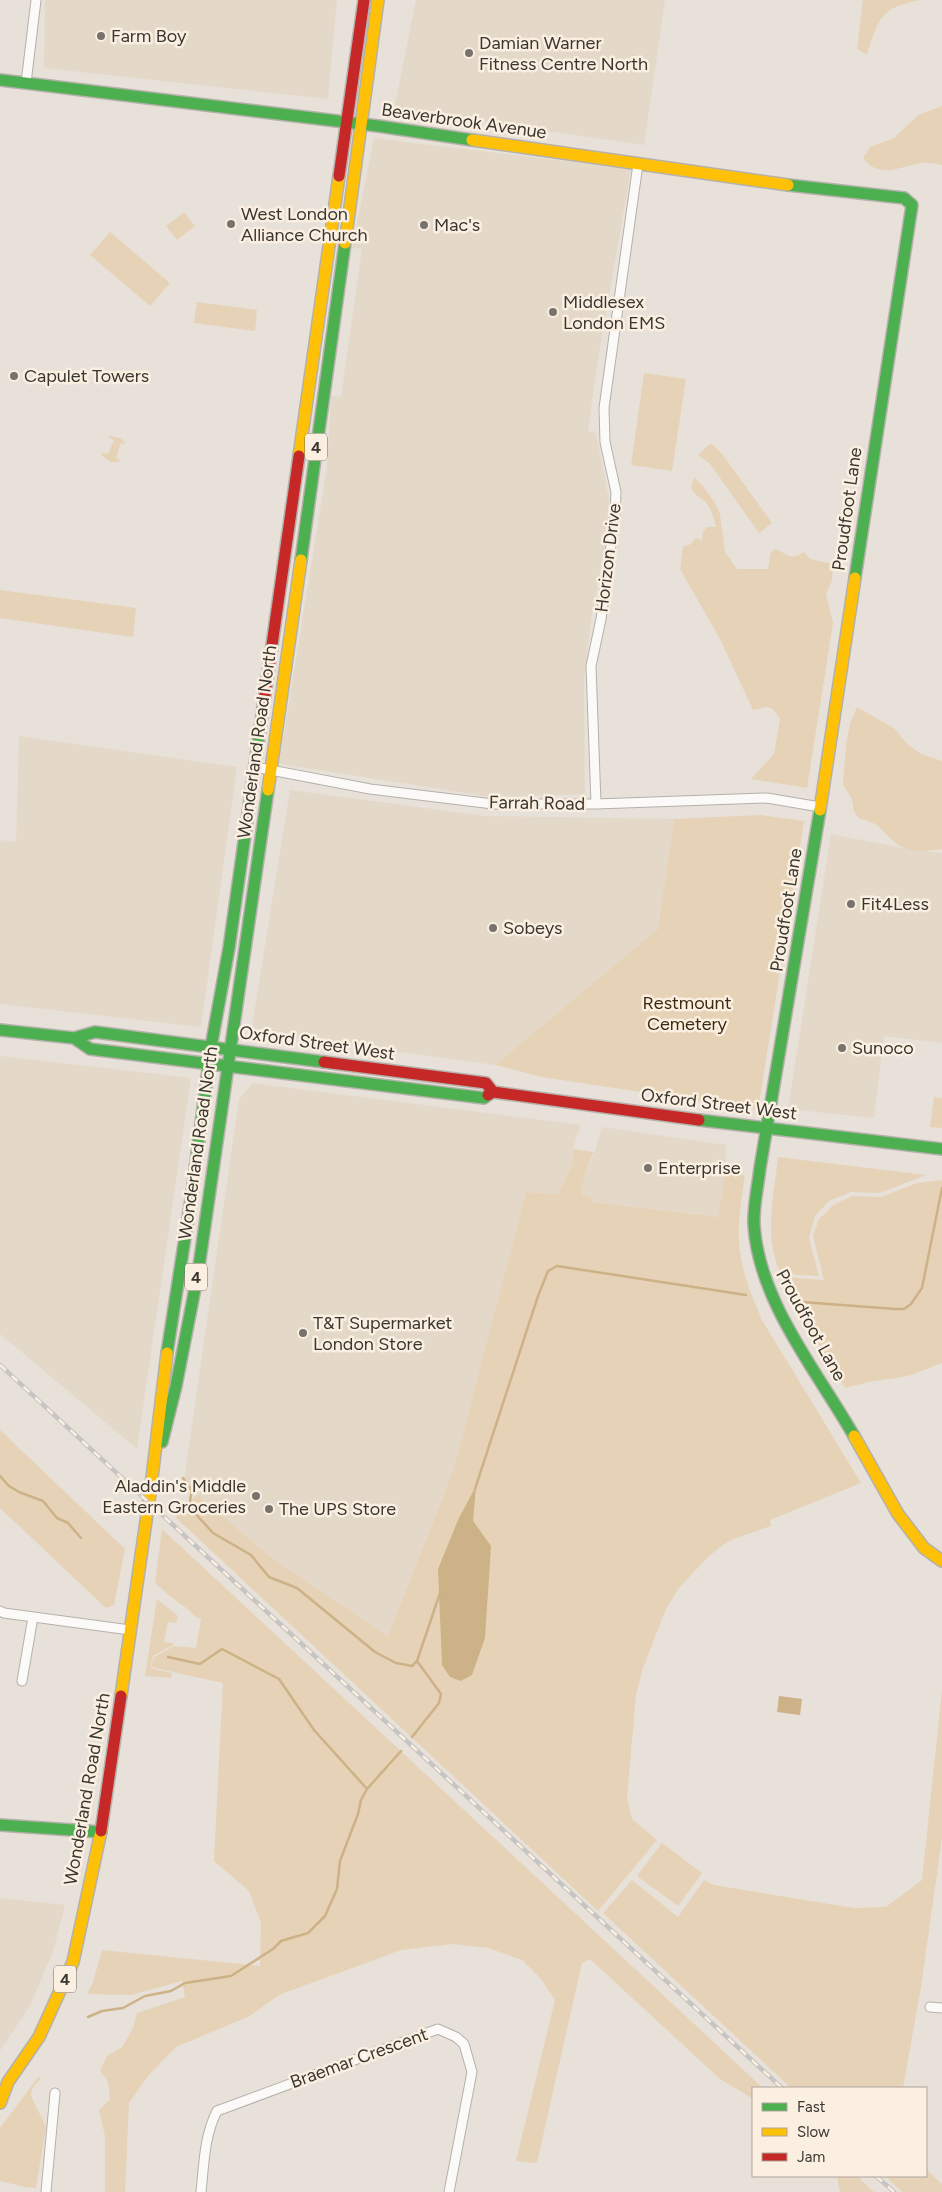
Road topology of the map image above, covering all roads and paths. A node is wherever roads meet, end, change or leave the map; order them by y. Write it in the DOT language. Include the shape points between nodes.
graph roads {
  1 [pos="36,0"];
  2 [pos="364,0"];
  3 [pos="378,0"];
  4 [pos="0,80"];
  5 [pos="26,83"];
  6 [pos="347,122"];
  7 [pos="361,124"];
  8 [pos="638,164"];
  9 [pos="912,213"];
  10 [pos="255,768"];
  11 [pos="270,771"];
  12 [pos="596,804"];
  13 [pos="820,807"];
  14 [pos="0,1030"];
  15 [pos="74,1038"];
  16 [pos="211,1047"];
  17 [pos="229,1049"];
  18 [pos="209,1063"];
  19 [pos="227,1065"];
  20 [pos="493,1092"];
  21 [pos="767,1128"];
  22 [pos="942,1149"];
  23 [pos="151,1486"];
  24 [pos="942,1561"];
  25 [pos="0,1610"];
  26 [pos="33,1617"];
  27 [pos="130,1630"];
  28 [pos="22,1681"];
  29 [pos="0,1825"];
  30 [pos="101,1832"];
  31 [pos="930,2007"];
  32 [pos="942,2008"];
  33 [pos="4,2085"];
  34 [pos="55,2093"];
  35 [pos="0,2103"];
  36 [pos="46,2192"];
  37 [pos="201,2192"];
  38 [pos="450,2192"];
  1 -- 5 [label="street"];
  2 -- 6 [label="main road, Wonderland Road North / 4"];
  3 -- 7 [label="main road, Wonderland Road North / 4"];
  4 -- 5 [label="main road, Beaverbrook Avenue"];
  5 -- 6 [label="main road, Beaverbrook Avenue"];
  6 -- 7 [label="main road, Beaverbrook Avenue"];
  6 -- 10 [label="main road, Wonderland Road North / 4"];
  7 -- 8 [label="main road, Beaverbrook Avenue"];
  7 -- 11 [label="main road, Wonderland Road North / 4"];
  8 -- 9 [label="main road, Beaverbrook Avenue" via="904,198 912,204"];
  8 -- 12 [label="street, Horizon Drive" via="604,408 605,442 616,492 601,619 591,666"];
  9 -- 13 [label="main road, Proudfoot Lane"];
  10 -- 11 [label="street, Farrah Road"];
  10 -- 16 [label="main road, Wonderland Road North / 4"];
  11 -- 12 [label="street, Farrah Road" via="370,789 493,804"];
  11 -- 17 [label="main road, Wonderland Road North / 4"];
  12 -- 13 [label="street, Farrah Road" via="767,798"];
  13 -- 21 [label="main road, Proudfoot Lane"];
  14 -- 15 [label="main road, Oxford Street West"];
  15 -- 16 [label="main road, Oxford Street West" via="95,1032"];
  15 -- 18 [label="main road, Oxford Street West" via="90,1049"];
  16 -- 17 [label="main road, Oxford Street West"];
  16 -- 18 [label="main road, Wonderland Road North / 4"];
  17 -- 19 [label="main road, Wonderland Road North / 4"];
  17 -- 20 [label="main road, Oxford Street West" via="486,1083"];
  18 -- 19 [label="main road, Oxford Street West"];
  18 -- 23 [label="main road, Wonderland Road North / 4" via="162,1387"];
  19 -- 20 [label="main road, Oxford Street West" via="484,1098"];
  19 -- 23 [label="main road, Wonderland Road North / 4" via="199,1259 176,1389"];
  20 -- 21 [label="main road, Oxford Street West"];
  21 -- 22 [label="main road, Oxford Street West"];
  21 -- 24 [label="main road, Proudfoot Lane" via="754,1224 762,1272 783,1319 898,1514 924,1548"];
  23 -- 27 [label="main road, Wonderland Road North / 4"];
  25 -- 26 [label="street"];
  26 -- 27 [label="street"];
  26 -- 28 [label="street"];
  27 -- 30 [label="main road, Wonderland Road North / 4"];
  29 -- 30 [label="main road"];
  30 -- 33 [label="main road, Wonderland Road North / 4" via="73,1962 39,2037"];
  31 -- 32 [label="street"];
  33 -- 35 [label="main road, Wonderland Road North / 4"];
  34 -- 36 [label="street"];
  37 -- 38 [label="street, Braemar Crescent" via="207,2140 217,2111 438,2029 464,2044 472,2072"];
}
